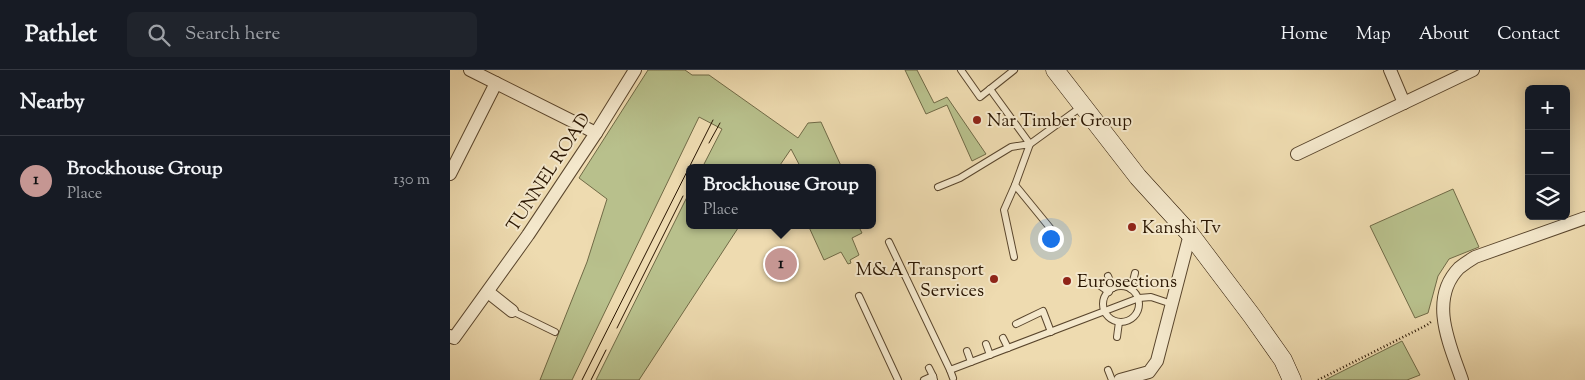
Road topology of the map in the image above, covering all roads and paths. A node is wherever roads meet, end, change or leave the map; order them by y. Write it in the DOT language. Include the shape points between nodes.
graph roads {
  1 [pos="470,70"];
  2 [pos="635,70"];
  3 [pos="961,70"];
  4 [pos="1055,70"];
  5 [pos="1390,70"];
  6 [pos="1472,70"];
  7 [pos="1012,71"];
  8 [pos="496,83"];
  9 [pos="990,89"];
  10 [pos="1404,102"];
  11 [pos="1083,105"];
  12 [pos="596,133"];
  13 [pos="1030,144"];
  14 [pos="1297,154"];
  15 [pos="450,174"];
  16 [pos="1015,185"];
  17 [pos="938,187"];
  18 [pos="1585,218"];
  19 [pos="1051,229"];
  20 [pos="1190,234"];
  21 [pos="889,242"];
  22 [pos="1014,257"];
  23 [pos="1135,274"];
  24 [pos="1108,276"];
  25 [pos="1098,285"];
  26 [pos="1131,289"];
  27 [pos="1111,290"];
  28 [pos="488,292"];
  29 [pos="859,296"];
  30 [pos="1139,298"];
  31 [pos="1172,304"];
  32 [pos="512,311"];
  33 [pos="1105,311"];
  34 [pos="1443,312"];
  35 [pos="1072,316"];
  36 [pos="1119,322"];
  37 [pos="1074,323"];
  38 [pos="1016,324"];
  39 [pos="555,332"];
  40 [pos="1051,332"];
  41 [pos="450,336"];
  42 [pos="1117,337"];
  43 [pos="1003,338"];
  44 [pos="1034,338"];
  45 [pos="986,344"];
  46 [pos="1020,344"];
  47 [pos="1037,346"];
  48 [pos="1008,348"];
  49 [pos="967,351"];
  50 [pos="1023,352"];
  51 [pos="990,355"];
  52 [pos="971,362"];
  53 [pos="929,368"];
  54 [pos="950,370"];
  55 [pos="1108,370"];
  56 [pos="1145,377"];
  57 [pos="934,378"];
  58 [pos="953,378"];
  59 [pos="898,380"];
  60 [pos="924,380"];
  61 [pos="1112,380"];
  62 [pos="1120,380"];
  63 [pos="1292,380"];
  64 [pos="1318,380"];
  65 [pos="1462,380"];
  1 -- 8 [label="street"];
  2 -- 12 [label="street, TUNNEL ROAD"];
  3 -- 9 [label="lane" via="980,97"];
  4 -- 11 [label="street"];
  5 -- 10 [label="street"];
  6 -- 10 [label="street"];
  7 -- 9 [label="lane"];
  8 -- 12 [label="street"];
  8 -- 15 [label="street"];
  9 -- 13 [label="lane"];
  10 -- 14 [label="street"];
  11 -- 13 [label="lane"];
  11 -- 20 [label="street" via="1138,177"];
  12 -- 28 [label="street, TUNNEL ROAD"];
  13 -- 16 [label="lane"];
  13 -- 17 [label="lane" via="1010,148 960,178"];
  16 -- 19 [label="lane"];
  16 -- 22 [label="lane" via="1004,210"];
  18 -- 34 [label="street" via="1475,257 1460,267 1451,279 1444,294"];
  20 -- 31 [label="street"];
  20 -- 63 [label="street" via="1283,360"];
  21 -- 54 [label="lane"];
  23 -- 26 [label="lane"];
  24 -- 27 [label="lane"];
  25 -- 27 [label="lane"];
  26 -- 27 [label="lane"];
  26 -- 30 [label="lane"];
  27 -- 33 [label="lane" via="1103,302"];
  28 -- 32 [label="street"];
  28 -- 41 [label="street, TUNNEL ROAD" via="454,338"];
  29 -- 59 [label="lane"];
  30 -- 31 [label="lane" via="1151,297"];
  30 -- 33 [label="lane"];
  30 -- 36 [label="lane" via="1139,310 1135,316"];
  31 -- 56 [label="street" via="1157,362"];
  32 -- 39 [label="lane"];
  33 -- 36 [label="lane"];
  33 -- 37 [label="lane" via="1083,315"];
  34 -- 64 [label="path" via="1427,325"];
  34 -- 65 [label="street" via="1445,329"];
  35 -- 37 [label="lane"];
  36 -- 42 [label="lane"];
  37 -- 40 [label="lane"];
  38 -- 40 [label="lane" via="1043,311"];
  40 -- 44 [label="lane"];
  43 -- 48 [label="lane"];
  44 -- 46 [label="lane"];
  44 -- 47 [label="lane"];
  45 -- 51 [label="lane"];
  46 -- 48 [label="lane"];
  46 -- 50 [label="lane"];
  48 -- 51 [label="lane"];
  49 -- 52 [label="lane"];
  51 -- 52 [label="lane"];
  52 -- 54 [label="lane"];
  53 -- 57 [label="lane"];
  54 -- 58 [label="lane"];
  55 -- 61 [label="lane"];
  56 -- 62 [label="street"];
  57 -- 60 [label="lane"];
}
